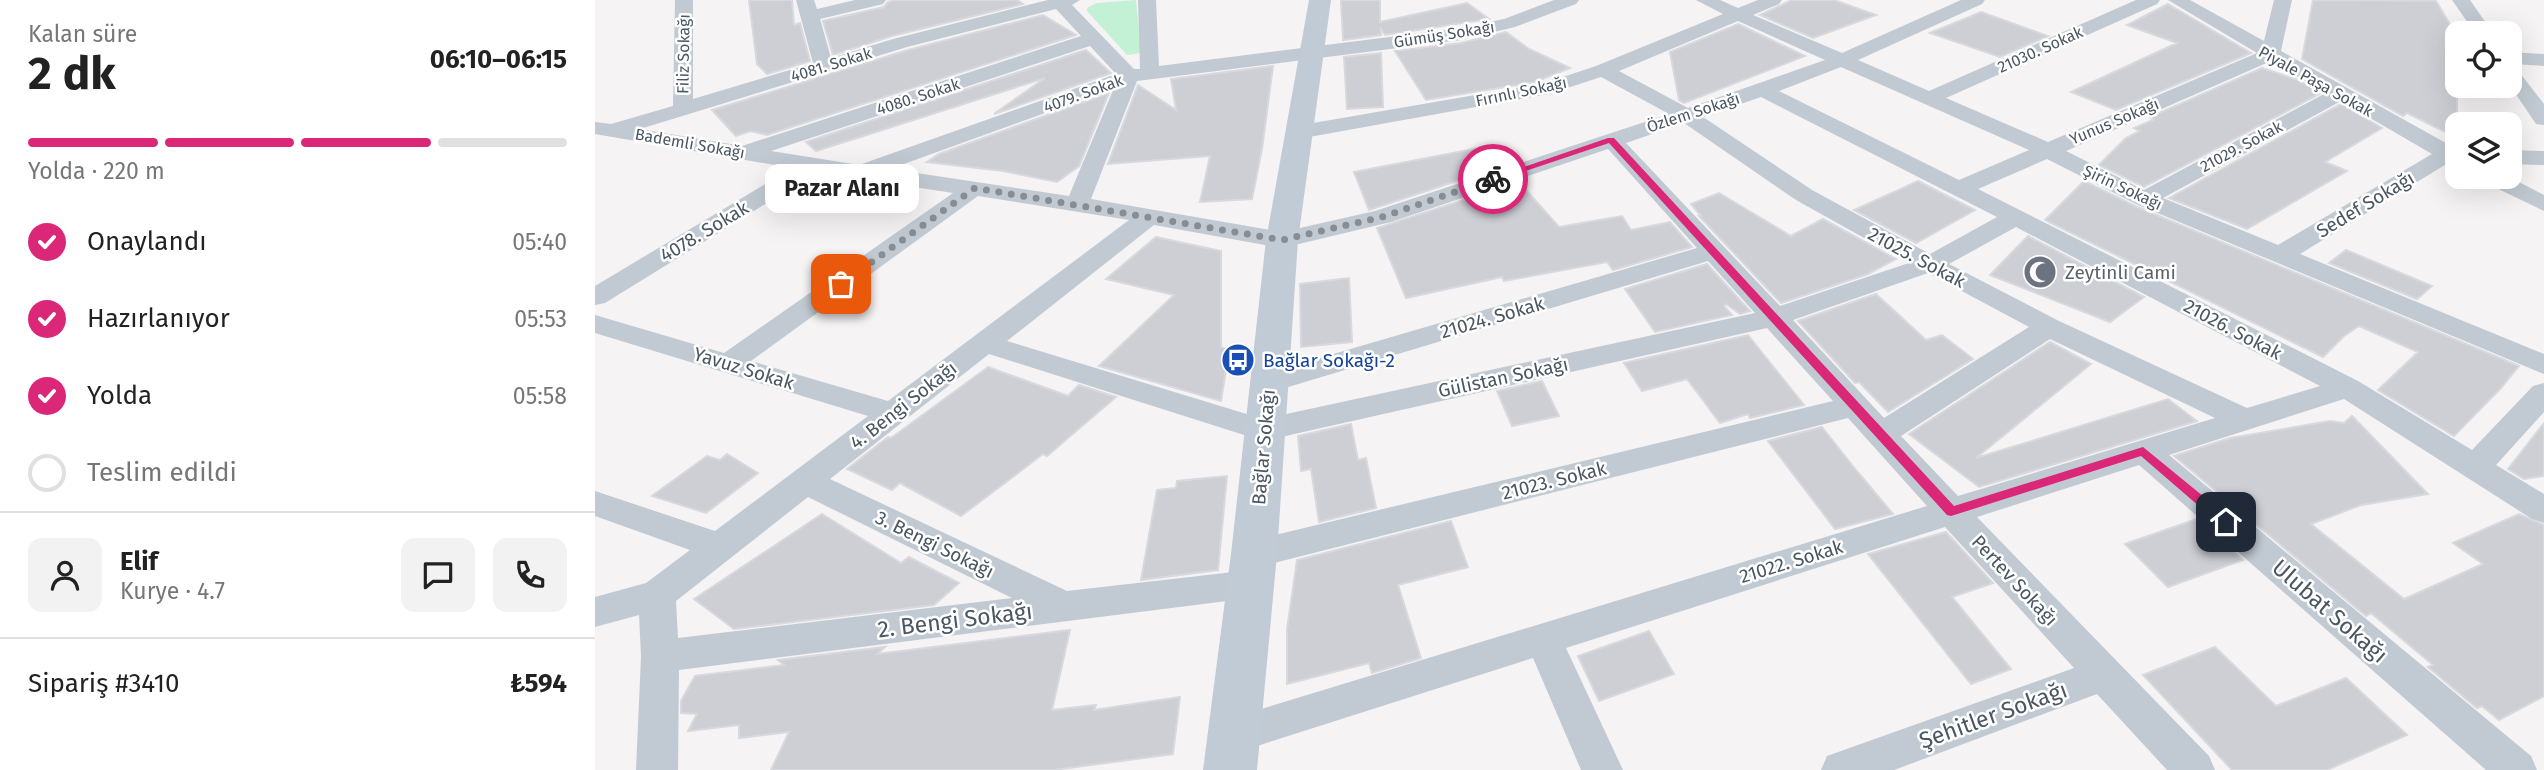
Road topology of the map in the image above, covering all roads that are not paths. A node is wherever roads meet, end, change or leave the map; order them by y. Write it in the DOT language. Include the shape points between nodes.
graph roads {
  1 [pos="684,0"];
  2 [pos="877,0"];
  3 [pos="1147,0"];
  4 [pos="1320,0"];
  5 [pos="1570,0"];
  6 [pos="1706,0"];
  7 [pos="1773,0"];
  8 [pos="1976,0"];
  9 [pos="2151,0"];
  10 [pos="2178,0"];
  11 [pos="2283,0"];
  12 [pos="2461,0"];
  13 [pos="1062,1"];
  14 [pos="807,8"];
  15 [pos="1738,14"];
  16 [pos="2476,21"];
  17 [pos="1092,39"];
  18 [pos="1313,52"];
  19 [pos="2270,55"];
  20 [pos="2522,59"];
  21 [pos="1842,60"];
  22 [pos="2544,60"];
  23 [pos="824,66"];
  24 [pos="1603,70"];
  25 [pos="1140,75"];
  26 [pos="2522,88"];
  27 [pos="1762,90"];
  28 [pos="2339,94"];
  29 [pos="1930,98"];
  30 [pos="683,109"];
  31 [pos="1686,115"];
  32 [pos="2544,119"];
  33 [pos="601,132"];
  34 [pos="1299,132"];
  35 [pos="1611,139"];
  36 [pos="2047,150"];
  37 [pos="2445,151"];
  38 [pos="743,153"];
  39 [pos="2522,157"];
  40 [pos="2544,158"];
  41 [pos="2445,161"];
  42 [pos="813,165"];
  43 [pos="861,172"];
  44 [pos="975,188"];
  45 [pos="1958,189"];
  46 [pos="2515,189"];
  47 [pos="2144,199"];
  48 [pos="1077,204"];
  49 [pos="2544,204"];
  50 [pos="1149,217"];
  51 [pos="2014,218"];
  52 [pos="1282,240"];
  53 [pos="1715,251"];
  54 [pos="2282,254"];
  55 [pos="1930,264"];
  56 [pos="595,297"];
  57 [pos="1773,317"];
  58 [pos="595,324"];
  59 [pos="2049,327"];
  60 [pos="983,343"];
  61 [pos="729,363"];
  62 [pos="2544,365"];
  63 [pos="1268,383"];
  64 [pos="2347,388"];
  65 [pos="2544,394"];
  66 [pos="1855,407"];
  67 [pos="893,414"];
  68 [pos="2245,420"];
  69 [pos="1263,430"];
  70 [pos="1881,434"];
  71 [pos="2143,451"];
  72 [pos="2474,468"];
  73 [pos="806,481"];
  74 [pos="595,503"];
  75 [pos="2544,510"];
  76 [pos="1951,511"];
  77 [pos="720,547"];
  78 [pos="1252,569"];
  79 [pos="657,595"];
  80 [pos="1065,607"];
  81 [pos="595,612"];
  82 [pos="1543,639"];
  83 [pos="660,656"];
  84 [pos="2104,674"];
  85 [pos="1233,753"];
  86 [pos="657,770"];
  87 [pos="1602,770"];
  88 [pos="1842,770"];
  89 [pos="2194,770"];
  90 [pos="2516,770"];
  1 -- 30 [label="street, Filiz Sokağı"];
  2 -- 14 [label="street"];
  3 -- 25 [label="street"];
  4 -- 18 [label="main road, Bağlar Sokağı"];
  5 -- 18 [label="street, Gümüş Sokağı" via="1486,29"];
  6 -- 15 [label="street, Şirin Sokağı"];
  7 -- 15 [label="street, Fırınlı Sokağı"];
  8 -- 21 [label="street, Özlem Sokağı"];
  9 -- 29 [label="street, 21030. Sokak"];
  10 -- 19 [label="street, Piyale Paşa Sokak"];
  11 -- 19 [label="street"];
  12 -- 16 [label="street"];
  13 -- 17 [label="street"];
  13 -- 23 [label="street, 4081. Sokak"];
  14 -- 23 [label="street"];
  15 -- 21 [label="street, Şirin Sokağı"];
  15 -- 24 [label="street, Fırınlı Sokağı"];
  17 -- 25 [label="street"];
  17 -- 38 [label="street, 4080. Sokak"];
  18 -- 25 [label="street, 4079. Sokak"];
  18 -- 34 [label="main road, Bağlar Sokağı"];
  19 -- 28 [label="street, Piyale Paşa Sokak"];
  19 -- 36 [label="street, Yunus Sokağı"];
  20 -- 22 [label="street"];
  21 -- 27 [label="street, Özlem Sokağı"];
  21 -- 29 [label="street, Şirin Sokağı"];
  23 -- 30 [label="street, 4081. Sokak"];
  24 -- 31 [label="street, 21025. Sokak"];
  24 -- 34 [label="street, Fırınlı Sokağı" via="1549,88"];
  25 -- 43 [label="street, 4079. Sokak"];
  25 -- 48 [label="street"];
  26 -- 32 [label="street"];
  27 -- 31 [label="street, Özlem Sokağı"];
  27 -- 45 [label="street, 21026. Sokak"];
  28 -- 37 [label="street, Piyale Paşa Sokak"];
  28 -- 47 [label="street, 21029. Sokak"];
  29 -- 36 [label="street, Şirin Sokağı"];
  30 -- 33 [label="street, 4081. Sokak"];
  31 -- 35 [label="street, Özlem Sokağı"];
  31 -- 55 [label="street, 21025. Sokak" via="1804,195"];
  33 -- 38 [label="street, Bademli Sokağı"];
  34 -- 52 [label="main road, Bağlar Sokağı"];
  35 -- 52 [label="street, Özlem Sokağı" via="1382,217"];
  35 -- 53 [label="street, Pertev Sokağı"];
  36 -- 45 [label="street, Yunus Sokağı"];
  36 -- 47 [label="street, Şirin Sokağı"];
  38 -- 42 [label="street, Bademli Sokağı"];
  39 -- 40 [label="street"];
  41 -- 54 [label="street, Sedef Sokağı"];
  42 -- 43 [label="street, Bademli Sokağı"];
  42 -- 56 [label="street, 4078. Sokak"];
  43 -- 44 [label="street, Bademli Sokağı"];
  44 -- 48 [label="street, Bademli Sokağı"];
  44 -- 61 [label="street"];
  45 -- 51 [label="street, 21026. Sokak"];
  46 -- 49 [label="street"];
  47 -- 54 [label="street, Şirin Sokağı"];
  48 -- 50 [label="street, Bademli Sokağı"];
  50 -- 52 [label="street, Bademli Sokağı"];
  50 -- 60 [label="street, 4. Bengi Sokağı"];
  51 -- 55 [label="street, Gülistan Sokağı"];
  51 -- 64 [label="street, 21026. Sokak"];
  52 -- 63 [label="main road, Bağlar Sokağı"];
  53 -- 57 [label="street, Pertev Sokağı"];
  53 -- 63 [label="street, 21024. Sokak"];
  54 -- 62 [label="street, Şirin Sokağı"];
  55 -- 57 [label="street, Gülistan Sokağı"];
  55 -- 59 [label="street, 21025. Sokak"];
  57 -- 66 [label="street, Pertev Sokağı"];
  57 -- 69 [label="street, Gülistan Sokağı"];
  58 -- 61 [label="street, Yavuz Sokak"];
  59 -- 68 [label="street, 21025. Sokak"];
  59 -- 70 [label="street"];
  60 -- 67 [label="street, 4. Bengi Sokağı"];
  60 -- 69 [label="street, Gülistan Sokağı"];
  61 -- 67 [label="street, Yavuz Sokak"];
  63 -- 69 [label="main road, Bağlar Sokağı"];
  64 -- 68 [label="street, 21022. Sokak"];
  64 -- 72 [label="street, 21026. Sokak"];
  65 -- 72 [label="street"];
  66 -- 70 [label="street, Pertev Sokağı"];
  66 -- 78 [label="street, 21023. Sokak"];
  67 -- 73 [label="street, 4. Bengi Sokağı"];
  68 -- 71 [label="street, 21022. Sokak"];
  69 -- 78 [label="main road, Bağlar Sokağı"];
  70 -- 76 [label="street, Pertev Sokağı"];
  71 -- 76 [label="street, 21022. Sokak"];
  71 -- 90 [label="street, Ulubat Sokağı"];
  72 -- 75 [label="street, 21026. Sokak"];
  73 -- 77 [label="street, 4. Bengi Sokağı"];
  73 -- 80 [label="street, 3. Bengi Sokağı"];
  74 -- 77 [label="street"];
  76 -- 82 [label="street, 21022. Sokak"];
  76 -- 84 [label="street, Pertev Sokağı"];
  77 -- 79 [label="street, 4. Bengi Sokağı"];
  78 -- 80 [label="street, 2. Bengi Sokağı"];
  78 -- 85 [label="main road, Bağlar Sokağı"];
  79 -- 81 [label="street"];
  79 -- 83 [label="street"];
  80 -- 83 [label="street, 2. Bengi Sokağı"];
  82 -- 85 [label="street, 21022. Sokak"];
  82 -- 87 [label="street"];
  83 -- 86 [label="street"];
  84 -- 88 [label="street, Şehitler Sokağı"];
  84 -- 89 [label="street, Pertev Sokağı"];
}
